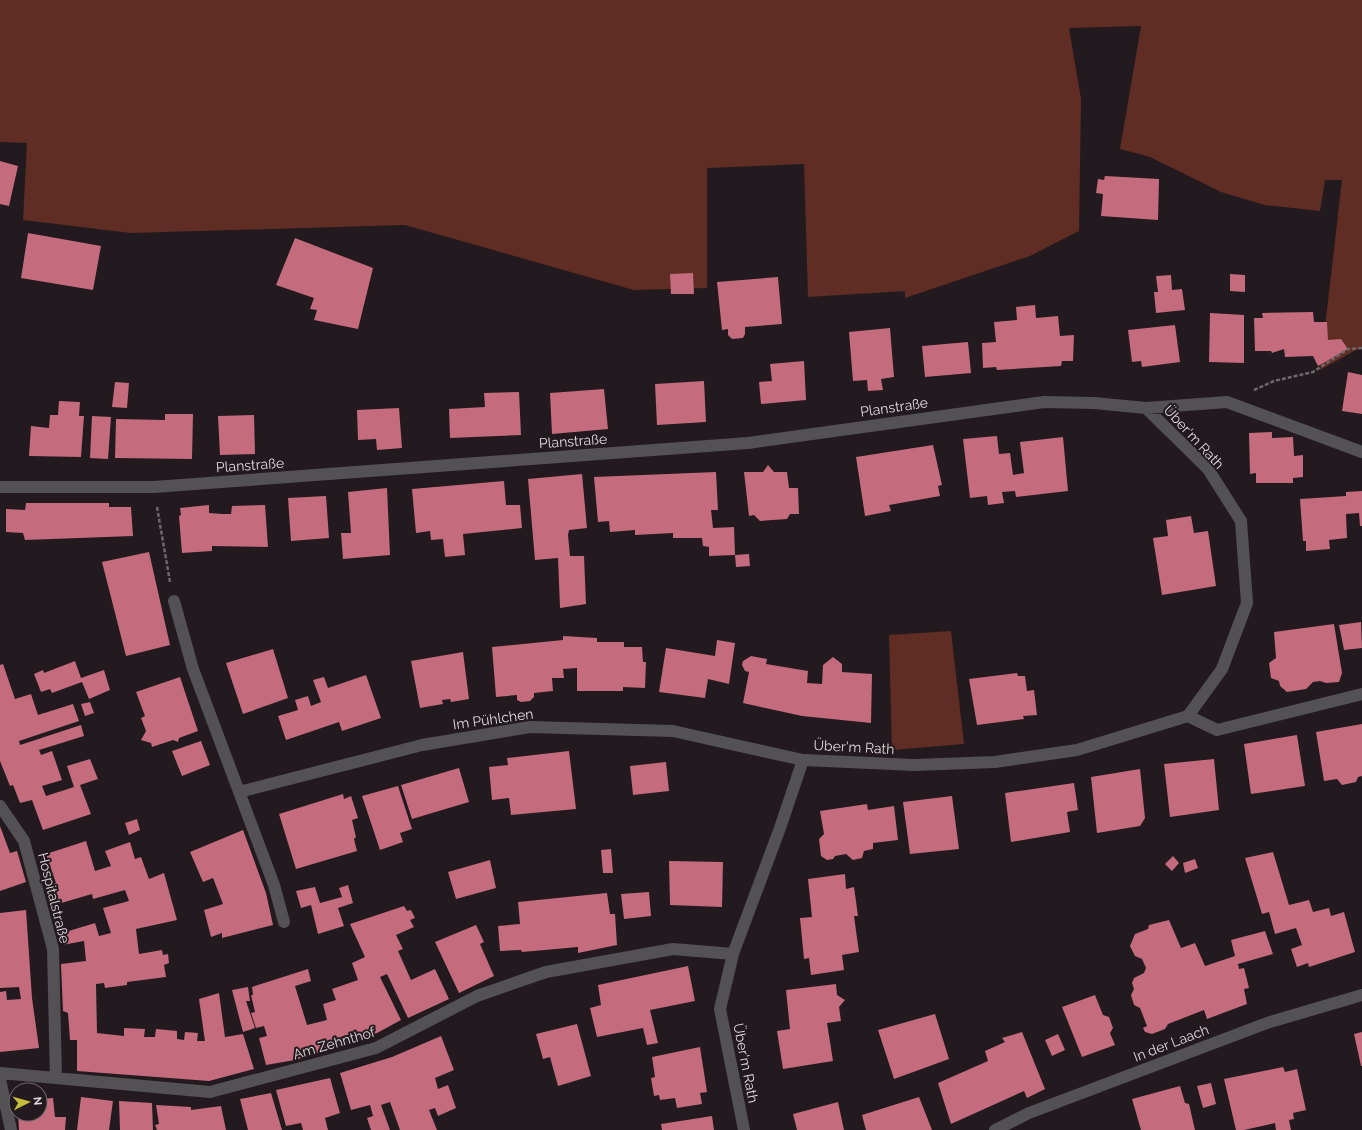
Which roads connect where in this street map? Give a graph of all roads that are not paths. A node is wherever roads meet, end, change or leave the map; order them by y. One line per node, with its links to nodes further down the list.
1 (1146, 408): 2 (street, Über'm Rath); 3 (street, Planstraße); 6 (street, Über'm Rath)
2 (1362, 452)
3 (0, 487)
4 (174, 600): 8 (street)
5 (1362, 694): 6 (street)
6 (1188, 716): 7 (street, Über'm Rath)
7 (803, 760): 8 (street, Im Pühlchen); 11 (street, Über'm Rath)
8 (239, 792): 10 (street)
9 (0, 806): 14 (street, Hospitalstraße)
10 (284, 922)
11 (733, 954): 14 (street, Am Zehnthof); 17 (street, Über'm Rath)
12 (1362, 995): 18 (street, In der Laach)
13 (0, 1074): 14 (street, Am Zehnthof)
14 (56, 1078)
15 (0, 1079): 16 (street)
16 (11, 1130)
17 (744, 1130)
18 (995, 1130)

